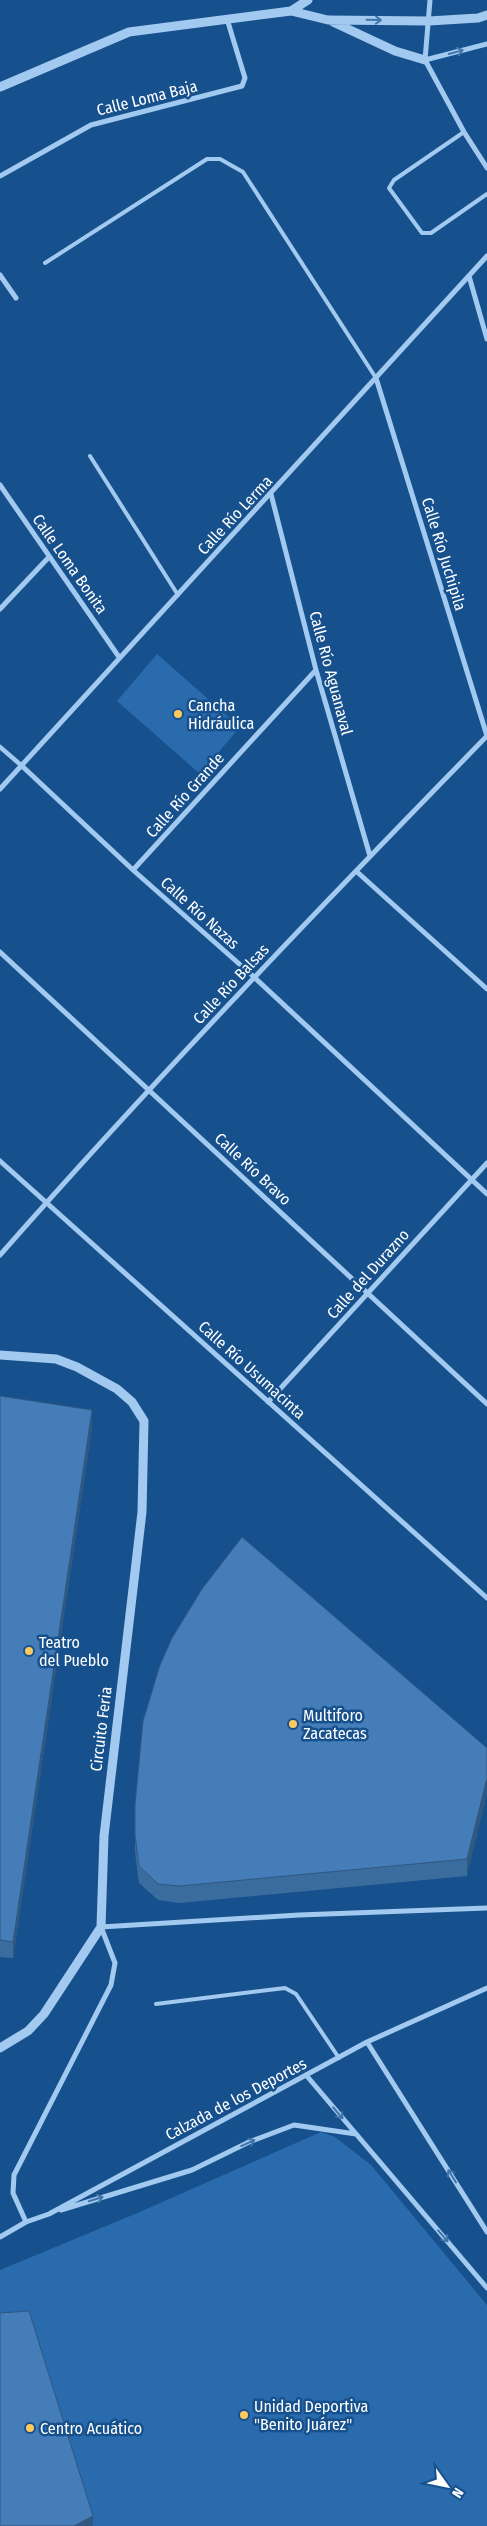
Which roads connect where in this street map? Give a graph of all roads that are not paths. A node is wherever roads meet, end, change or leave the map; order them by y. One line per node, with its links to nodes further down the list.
1 (308, 0): 3 (street)
2 (430, 0): 7 (street)
3 (291, 12): 5 (street); 6 (street)
4 (487, 15): 7 (street)
5 (227, 19): 10 (street); 13 (street, Calle Loma Baja)
6 (328, 20): 7 (street, one-way to 7); 9 (street)
7 (430, 21): 9 (street)
8 (487, 44): 9 (street, one-way to 8)
9 (425, 60): 11 (street)
10 (0, 88)
11 (464, 132): 12 (street); 14 (lane)
12 (487, 168)
13 (0, 176)
14 (487, 194)
15 (487, 256): 18 (street, Calle Río Lerma)
16 (45, 263): 21 (lane)
17 (0, 275): 19 (street)
18 (469, 276): 20 (street); 21 (street, Calle Río Lerma)
19 (16, 298)
20 (487, 339)
21 (376, 378): 24 (street, Calle Río Lerma); 30 (street, Calle Río Juchipila)
22 (90, 456): 26 (lane)
23 (0, 485): 25 (street, Calle Loma Bonita)
24 (271, 494): 26 (street, Calle Río Lerma); 29 (street, Calle Río Aguanaval)
25 (49, 557): 27 (street); 28 (street, Calle Loma Bonita)
26 (178, 595): 28 (street, Calle Río Lerma)
27 (0, 609)
28 (119, 657): 32 (street, Calle Río Lerma)
29 (316, 670): 34 (street, Calle Río Aguanaval); 35 (street, Calle Río Grande)
30 (487, 736): 34 (street, Calle Río Balsas)
31 (0, 747): 32 (street, Calle Río Nazas)
32 (22, 766): 33 (street, Calle Río Lerma); 35 (street, Calle Río Nazas)
33 (0, 789)
34 (370, 856): 36 (street, Calle Río Balsas)
35 (134, 870): 38 (street, Calle Río Nazas)
36 (356, 871): 38 (street, Calle Río Balsas); 39 (street)
37 (0, 952): 40 (street, Calle Río Bravo)
38 (254, 977): 40 (street, Calle Río Balsas); 43 (street, Calle Río Nazas)
39 (487, 989)
40 (149, 1089): 45 (street, Calle Río Balsas); 47 (street, Calle Río Bravo)
41 (0, 1161): 45 (street, Calle Río Usumacinta)
42 (487, 1163): 43 (street, Calle del Durazno)
43 (471, 1180): 44 (street, Calle Río Nazas); 47 (street, Calle del Durazno)
44 (487, 1194)
45 (46, 1202): 46 (street, Calle Río Balsas); 49 (street, Calle Río Usumacinta)
46 (0, 1255)
47 (368, 1293): 49 (street, Calle del Durazno); 50 (street, Calle Río Bravo)
48 (0, 1355): 53 (street, Circuito Feria)
49 (268, 1402): 51 (street, Calle Río Usumacinta)
50 (487, 1404)
51 (487, 1598)
52 (487, 1908): 53 (street)
53 (101, 1927): 57 (street); 62 (street)
54 (487, 1988): 56 (street, Calzada de los Deportes)
55 (156, 2004): 58 (lane)
56 (367, 2042): 58 (street, Calzada de los Deportes); 63 (street, one-way to 56)
57 (0, 2048)
58 (339, 2058): 59 (street, Calzada de los Deportes)
59 (306, 2075): 60 (street, one-way to 60); 61 (street, Calzada de los Deportes)
60 (356, 2134): 61 (street, one-way to 60); 65 (street, one-way to 65)
61 (49, 2214): 62 (street, Calzada de los Deportes)
62 (26, 2222): 64 (street, Calzada de los Deportes)
63 (487, 2232)
64 (0, 2237)
65 (487, 2288)

